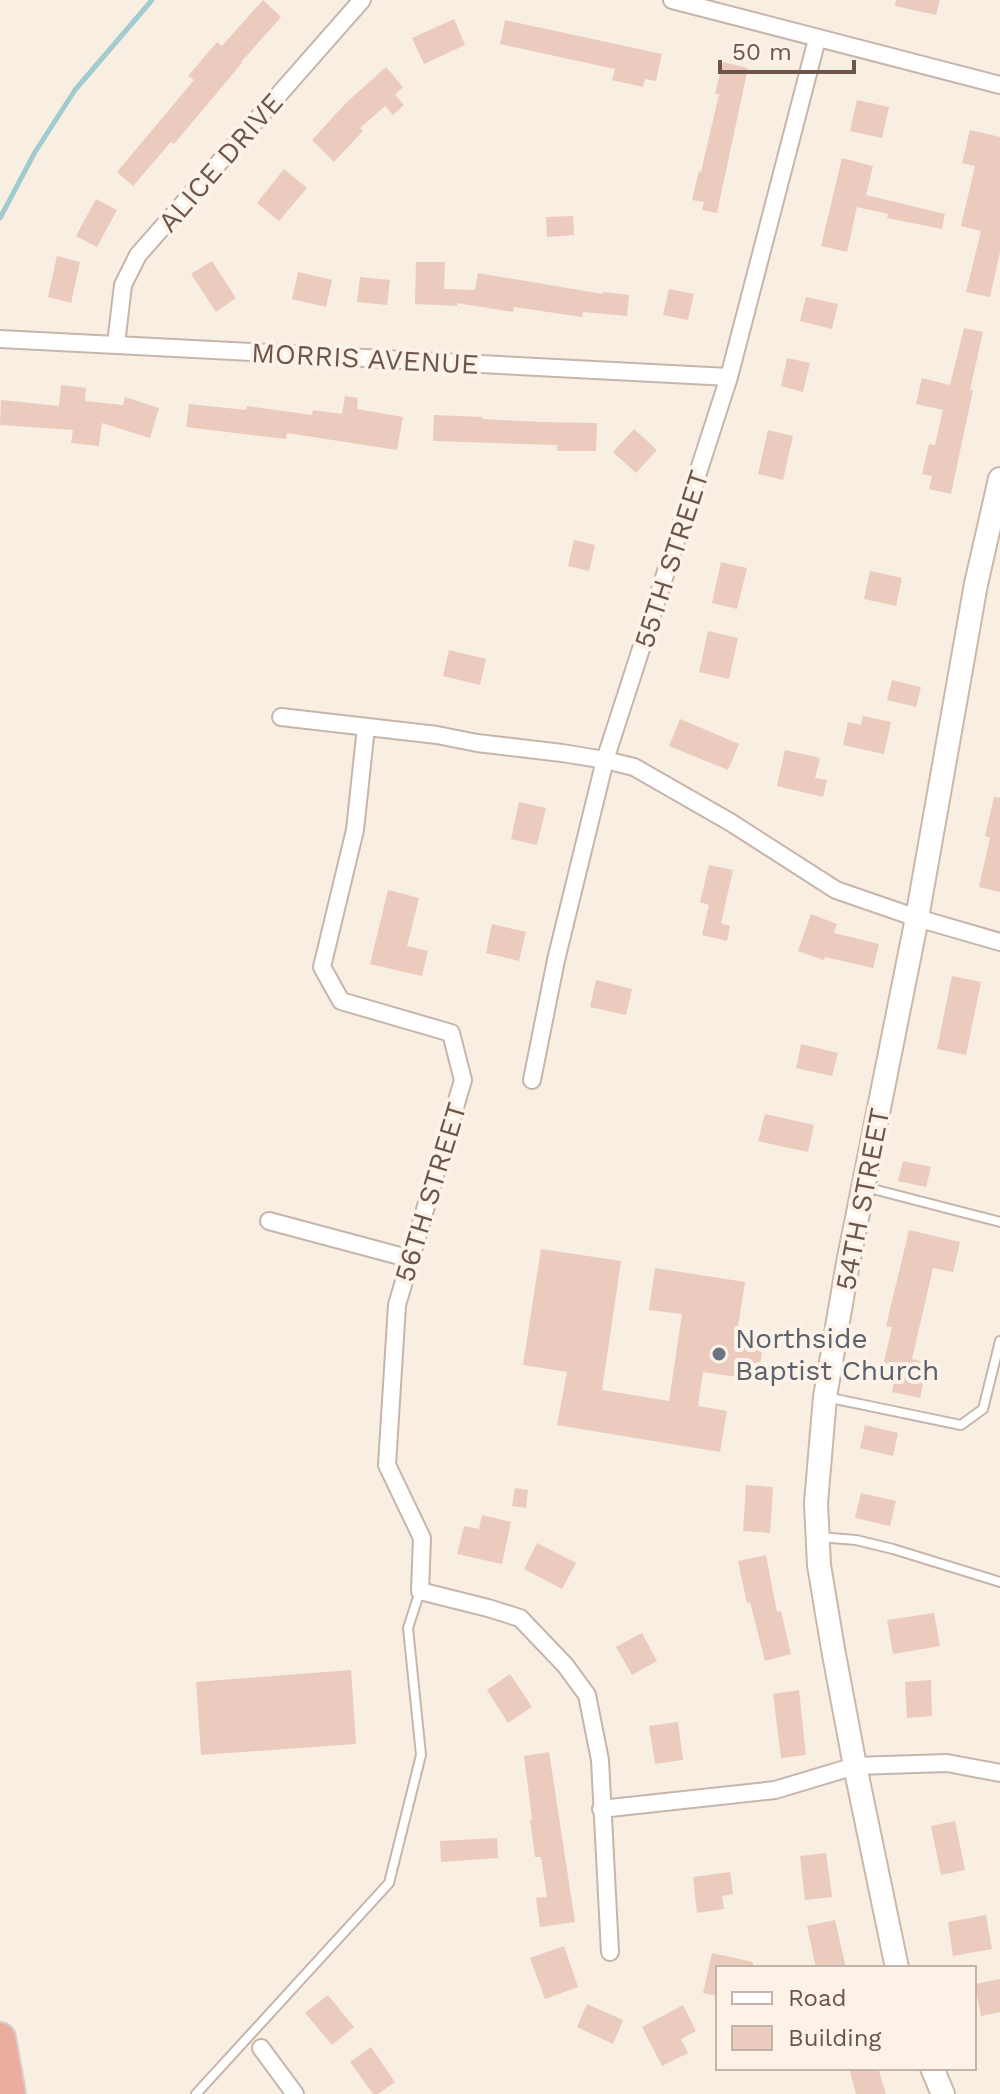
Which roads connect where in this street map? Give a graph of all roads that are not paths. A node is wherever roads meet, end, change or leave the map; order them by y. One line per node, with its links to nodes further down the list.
1 (362, 0): 6 (street, ALICE DRIVE)
2 (672, 0): 3 (street)
3 (817, 39): 4 (street); 7 (street, 55TH STREET)
4 (1000, 85)
5 (0, 339): 6 (street, MORRIS AVENUE)
6 (116, 344): 7 (street, MORRIS AVENUE)
7 (729, 377): 11 (street, 55TH STREET)
8 (1000, 479): 12 (main road, 54TH STREET)
9 (281, 717): 10 (street)
10 (366, 727): 11 (street); 18 (street, 56TH STREET)
11 (605, 760): 12 (street); 14 (street, 55TH STREET)
12 (917, 918): 13 (street); 15 (main road, 54TH STREET)
13 (1000, 942)
14 (532, 1080)
15 (864, 1186): 17 (lane); 20 (main road, 54TH STREET)
16 (269, 1221): 18 (street)
17 (1000, 1222)
18 (411, 1259): 23 (street, 56TH STREET)
19 (1000, 1341): 20 (lane)
20 (825, 1397): 21 (main road, 54TH STREET)
21 (818, 1537): 22 (lane); 24 (main road, 54TH STREET)
22 (1000, 1582)
23 (420, 1591): 26 (street); 33 (lane)
24 (855, 1766): 25 (street); 26 (street); 28 (main road, 54TH STREET)
25 (1000, 1773)
26 (601, 1809): 27 (street)
27 (610, 1952)
28 (897, 1966)
29 (0, 2038): 32 (highway)
30 (261, 2048): 34 (street)
31 (933, 2070): 35 (main road)
32 (10, 2094)
33 (196, 2094)
34 (295, 2094)
35 (943, 2094)

